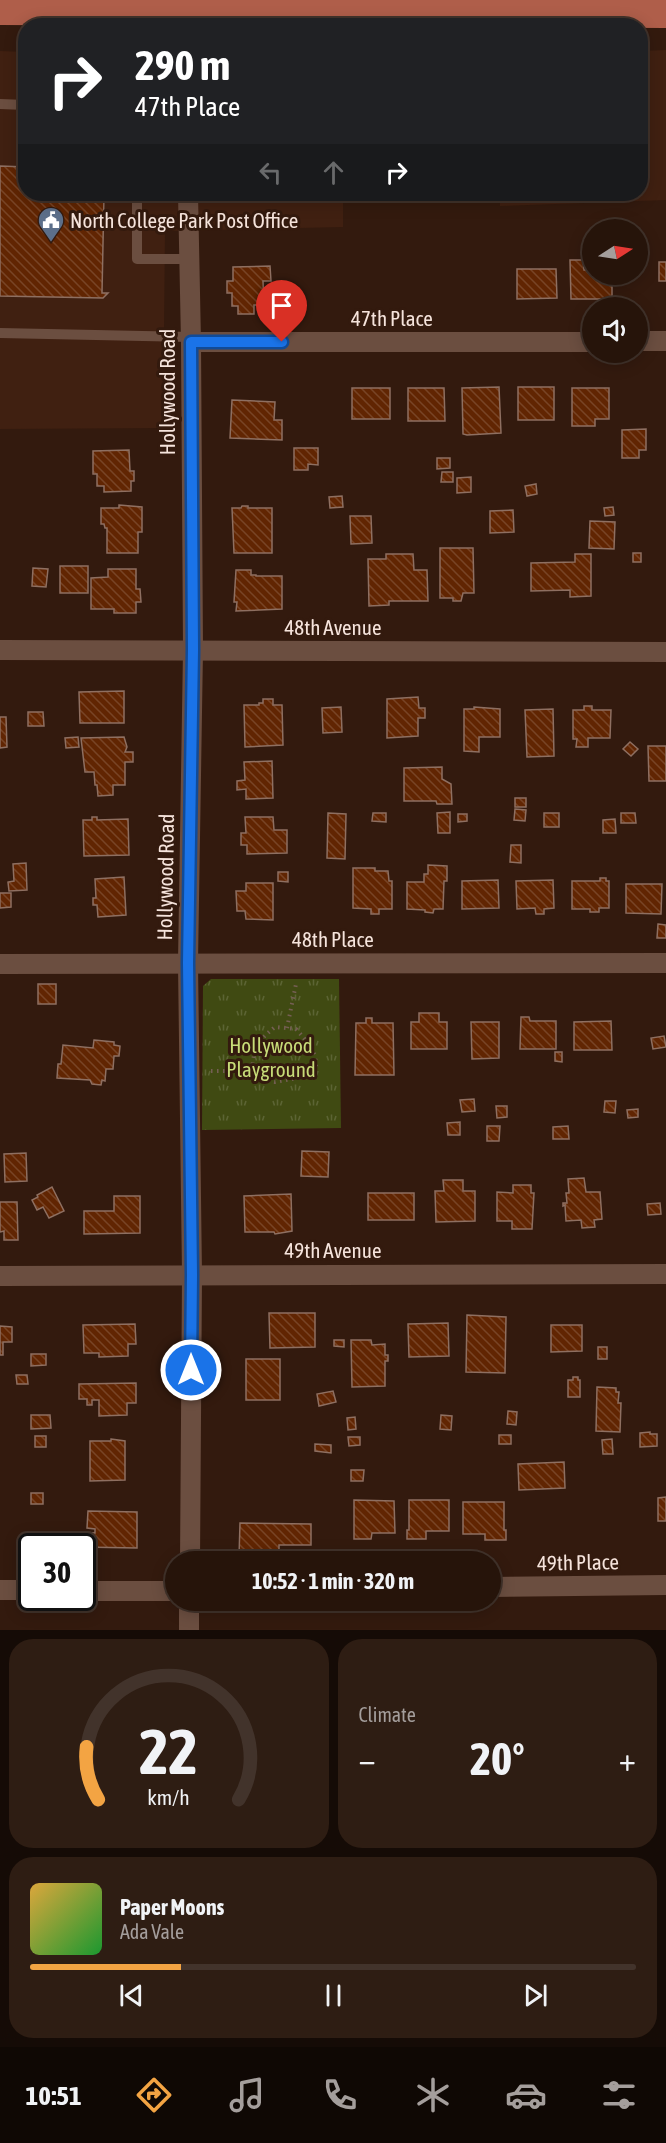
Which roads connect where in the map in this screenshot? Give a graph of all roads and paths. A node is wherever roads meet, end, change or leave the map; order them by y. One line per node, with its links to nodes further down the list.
1 (56, 5): 5 (main road); 6 (main road)
2 (324, 6): 3 (main road); 6 (main road)
3 (486, 6): 8 (main road)
4 (583, 6): 7 (main road); 9 (main road)
5 (0, 9)
6 (184, 12)
7 (666, 12)
8 (542, 18)
9 (550, 18)
10 (0, 104): 11 (lane)
11 (18, 105)
12 (137, 201): 14 (lane)
13 (188, 201): 14 (street, Hollywood Road)
14 (189, 259): 16 (street, Hollywood Road)
15 (0, 333): 16 (lane)
16 (191, 339): 19 (street, 47th Place); 21 (street, Hollywood Road)
17 (648, 341): 18 (street)
18 (666, 341)
19 (582, 342)
20 (0, 650): 21 (street, 48th Avenue)
21 (193, 650): 22 (street, 48th Avenue); 23 (street, Hollywood Road)
22 (666, 652)
23 (188, 963): 24 (street, 48th Place); 26 (street, 48th Place); 28 (street, Hollywood Road)
24 (296, 963): 25 (street, 48th Place); 27 (path)
25 (666, 963)
26 (0, 964)
27 (287, 1028): 29 (path); 29 (path)
28 (189, 1070): 29 (path); 31 (street, Hollywood Road)
29 (252, 1071)
30 (666, 1274): 31 (street, 49th Avenue)
31 (192, 1275): 32 (street, 49th Avenue); 33 (street, Hollywood Road)
32 (0, 1276)
33 (190, 1551)
34 (666, 1585): 35 (street, 49th Place)
35 (501, 1587)
36 (0, 1590): 37 (street)
37 (18, 1590)
38 (96, 1591): 39 (street)
39 (165, 1591)
40 (189, 1611): 41 (street)
41 (189, 1630)

